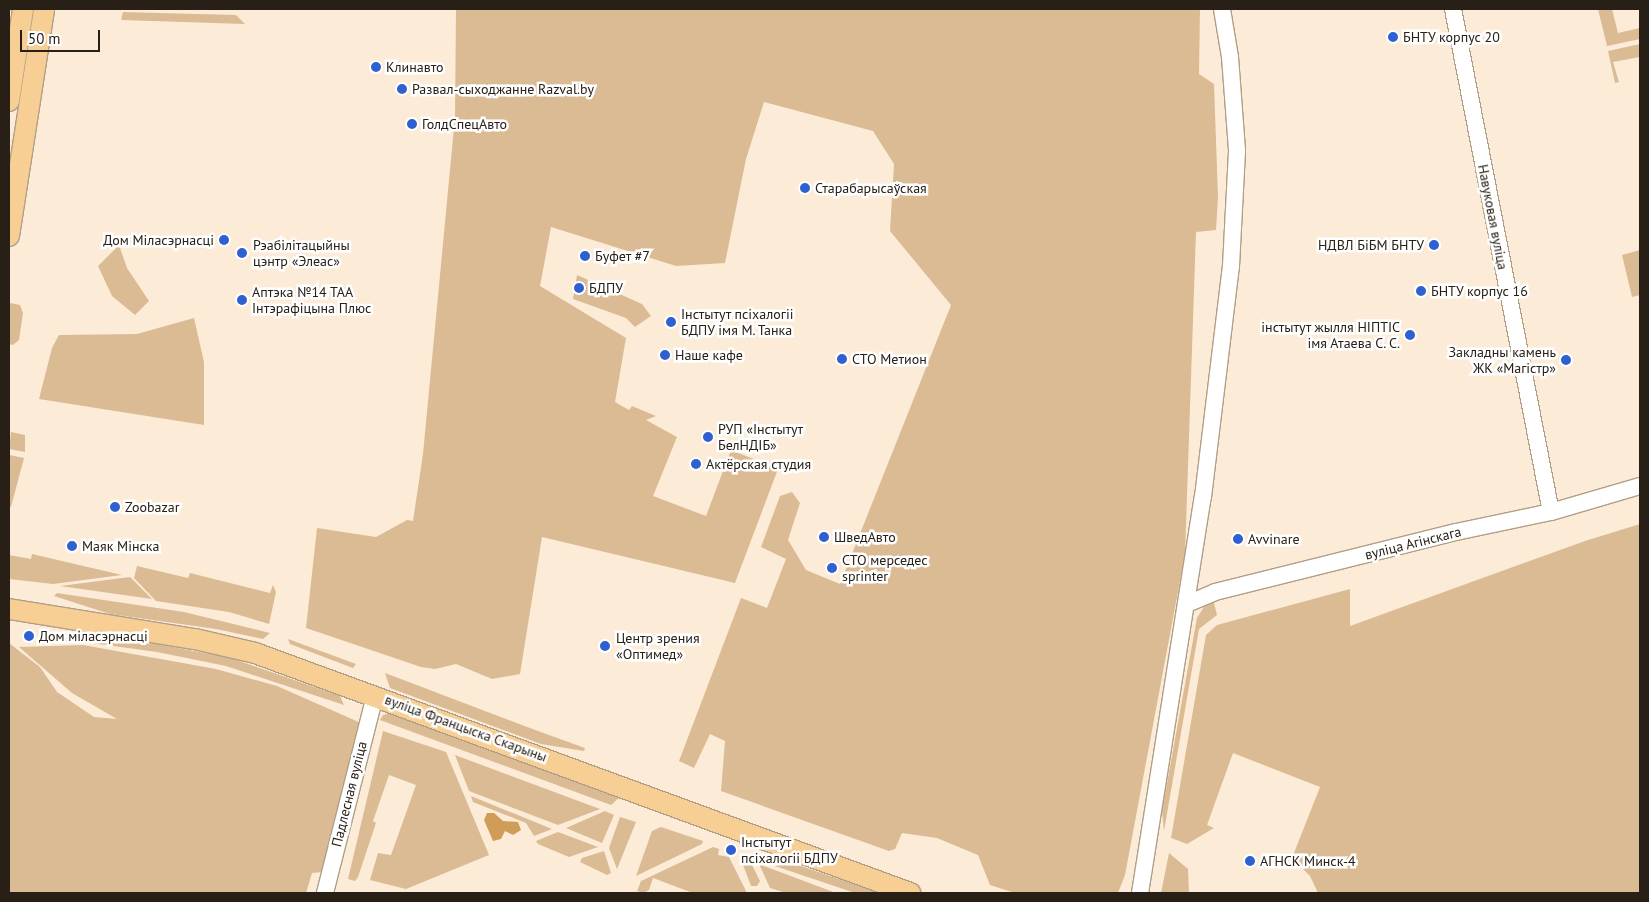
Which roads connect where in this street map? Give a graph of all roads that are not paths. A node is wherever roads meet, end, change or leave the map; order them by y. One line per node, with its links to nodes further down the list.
1 (22, 9): 5 (main road)
2 (44, 9): 6 (main road)
3 (1222, 9): 9 (street)
4 (1453, 9): 8 (street, Навуковая вуліца)
5 (9, 101)
6 (9, 236)
7 (1640, 486): 8 (street, вуліца Агінскага)
8 (1552, 512): 9 (street, вуліца Агінскага)
9 (1187, 604): 14 (street)
10 (9, 609): 11 (main road, вуліца Францыска Скарыны)
11 (375, 695): 12 (street, Падлесная вуліца); 13 (main road, вуліца Францыска Скарыны)
12 (324, 893)
13 (910, 893)
14 (1140, 893)

